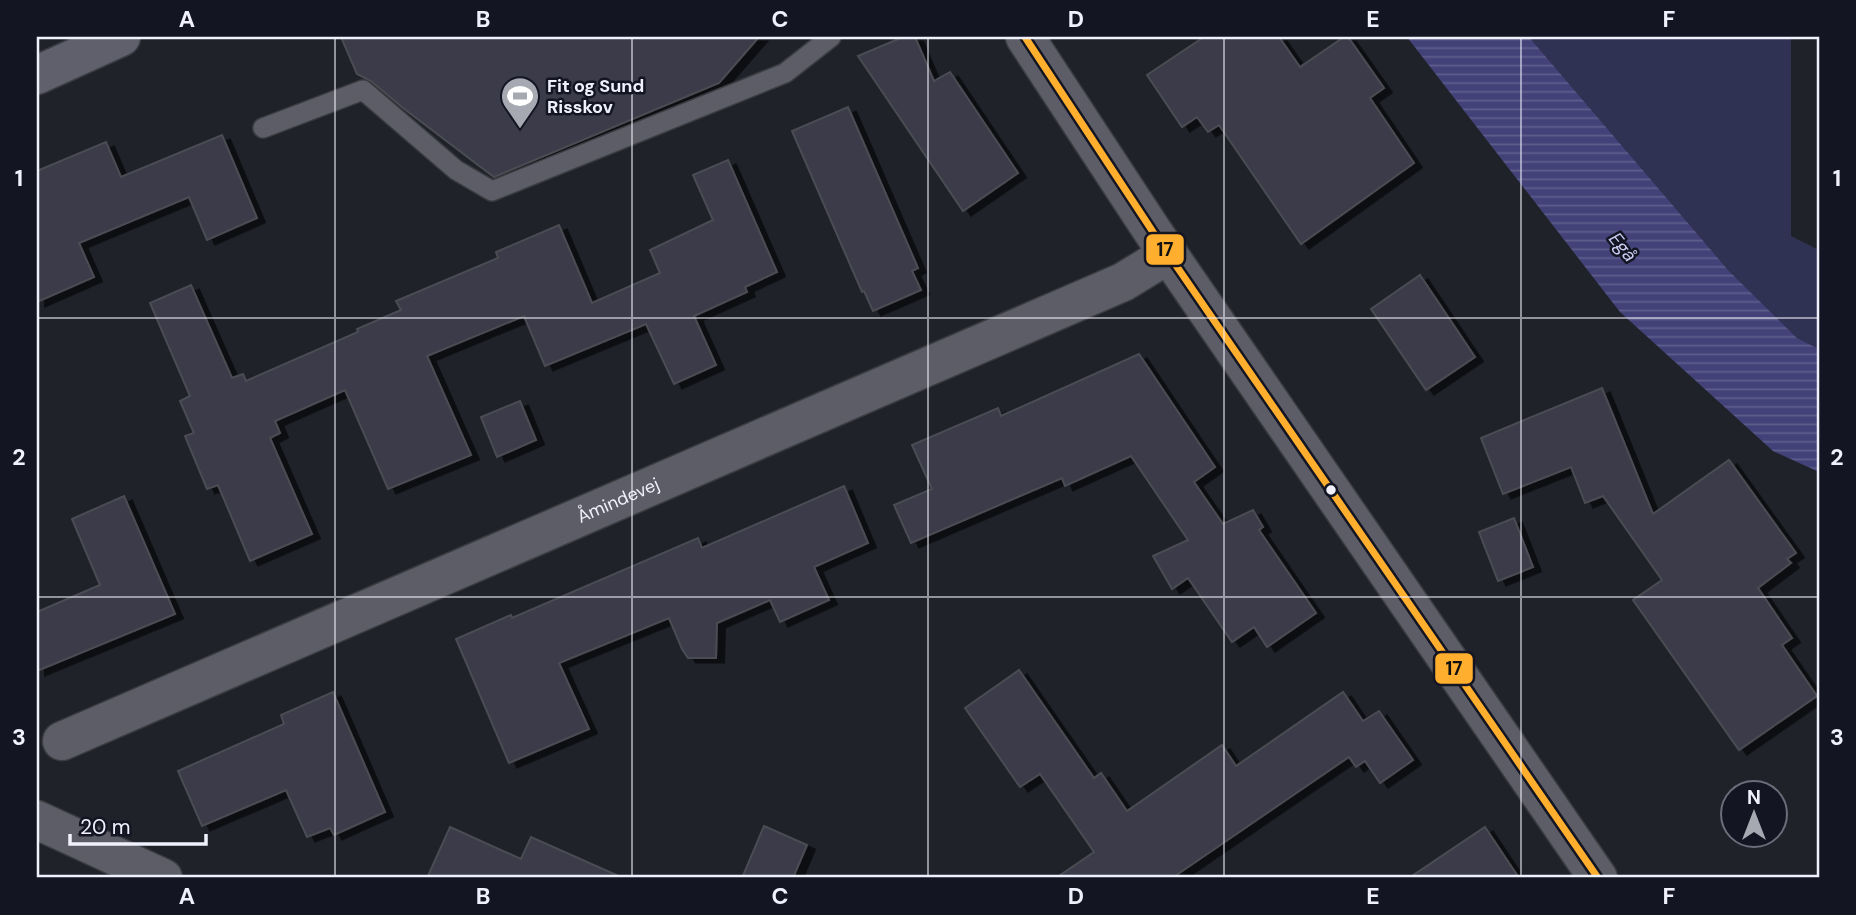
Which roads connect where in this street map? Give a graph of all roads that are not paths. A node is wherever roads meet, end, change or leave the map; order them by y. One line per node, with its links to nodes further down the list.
1 (121, 37): 4 (main road)
2 (831, 37): 5 (lane)
3 (1026, 37): 6 (street)
4 (37, 75)
5 (263, 128)
6 (1169, 254): 7 (street, Åmindevej); 10 (street)
7 (62, 741)
8 (37, 820): 9 (street)
9 (163, 878)
10 (1598, 878)

